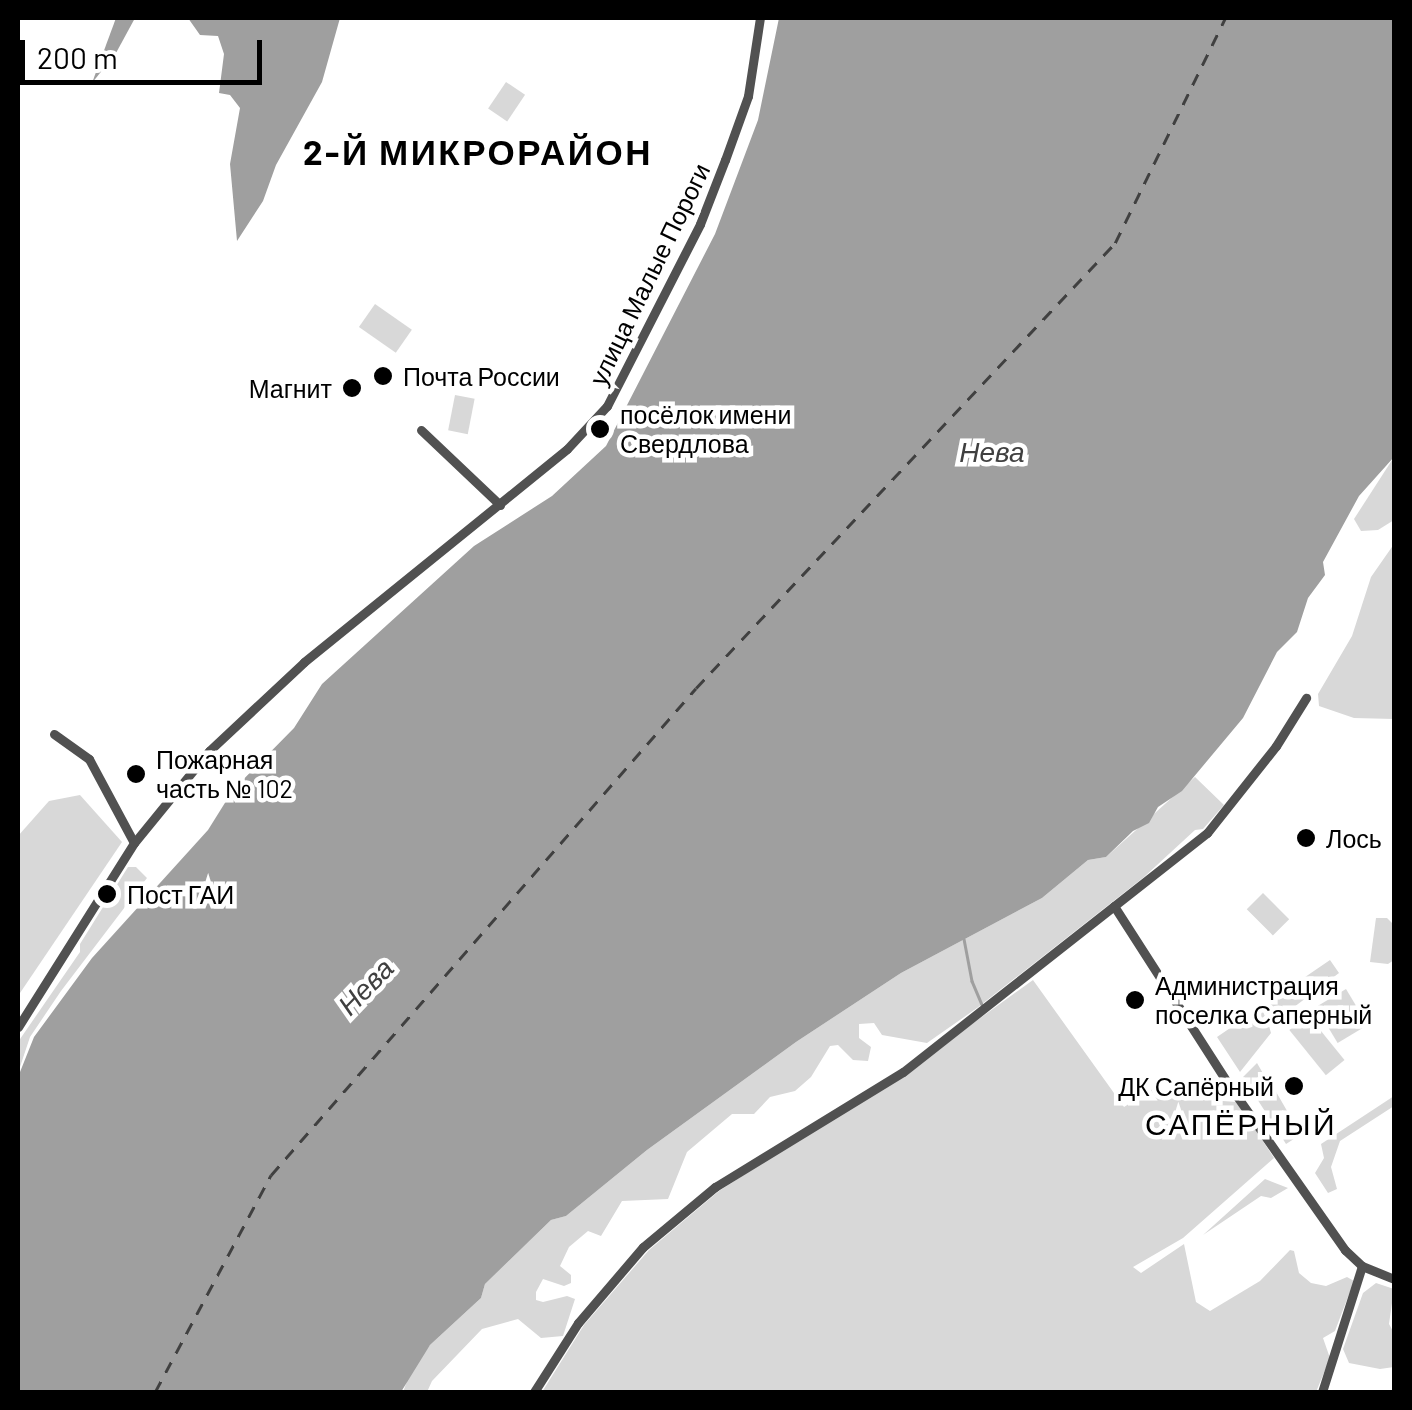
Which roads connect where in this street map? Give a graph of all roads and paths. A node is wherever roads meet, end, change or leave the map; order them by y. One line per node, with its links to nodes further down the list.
1 (760, 18): 3 (street, улица Малые Пороги)
2 (421, 430): 3 (street)
3 (500, 505): 6 (street, улица Малые Пороги)
4 (1306, 698): 7 (street)
5 (54, 734): 6 (street)
6 (134, 842): 8 (street, улица Малые Пороги)
7 (1114, 906): 9 (street); 11 (street)
8 (18, 1026)
9 (1362, 1266): 10 (street); 12 (street)
10 (1394, 1280)
11 (534, 1392)
12 (1322, 1392)

